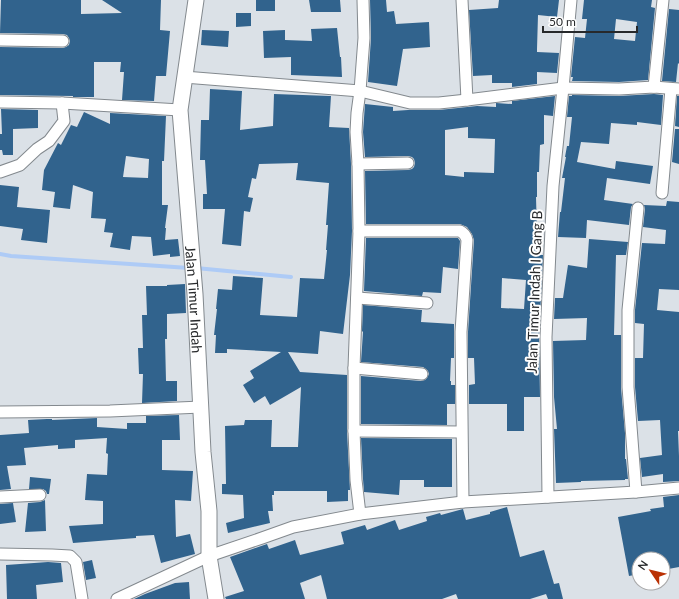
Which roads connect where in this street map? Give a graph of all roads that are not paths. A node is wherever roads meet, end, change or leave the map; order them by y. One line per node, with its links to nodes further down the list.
1 (196, 0): 8 (street, Jalan Timur Indah)
2 (363, 0): 12 (street)
3 (462, 0): 13 (street)
4 (571, 0): 10 (street, Jalan Timur Indah I Gang B)
5 (663, 0): 9 (street)
6 (0, 40): 7 (street)
7 (63, 41)
8 (184, 77): 12 (street); 16 (street, Jalan Timur Indah)
9 (654, 87): 10 (street); 11 (street)
10 (563, 88): 13 (street); 35 (street, Jalan Timur Indah I Gang B)
11 (675, 89): 20 (street)
12 (360, 91): 13 (street); 18 (street)
13 (467, 100)
14 (0, 102): 15 (street)
15 (62, 103): 16 (street); 19 (street)
16 (180, 110): 27 (street, Jalan Timur Indah)
17 (408, 163): 18 (street)
18 (358, 164): 22 (street)
19 (0, 172)
20 (662, 193)
21 (638, 208): 32 (street)
22 (359, 231): 23 (street); 30 (street)
23 (357, 298): 24 (street); 25 (street)
24 (427, 303)
25 (354, 368): 26 (street); 29 (street)
26 (422, 374)
27 (201, 407): 28 (street); 39 (street, Jalan Timur Indah)
28 (0, 412)
29 (354, 431): 30 (street); 37 (street)
30 (462, 432): 36 (street)
31 (679, 488): 32 (street)
32 (636, 492): 35 (street)
33 (40, 495): 34 (street)
34 (0, 497)
35 (548, 497): 36 (street)
36 (463, 502): 37 (street)
37 (360, 514): 39 (street)
38 (0, 554): 40 (street)
39 (210, 556): 41 (street); 42 (street, Jalan Timur Indah)
40 (82, 599)
41 (117, 599)
42 (216, 599)

